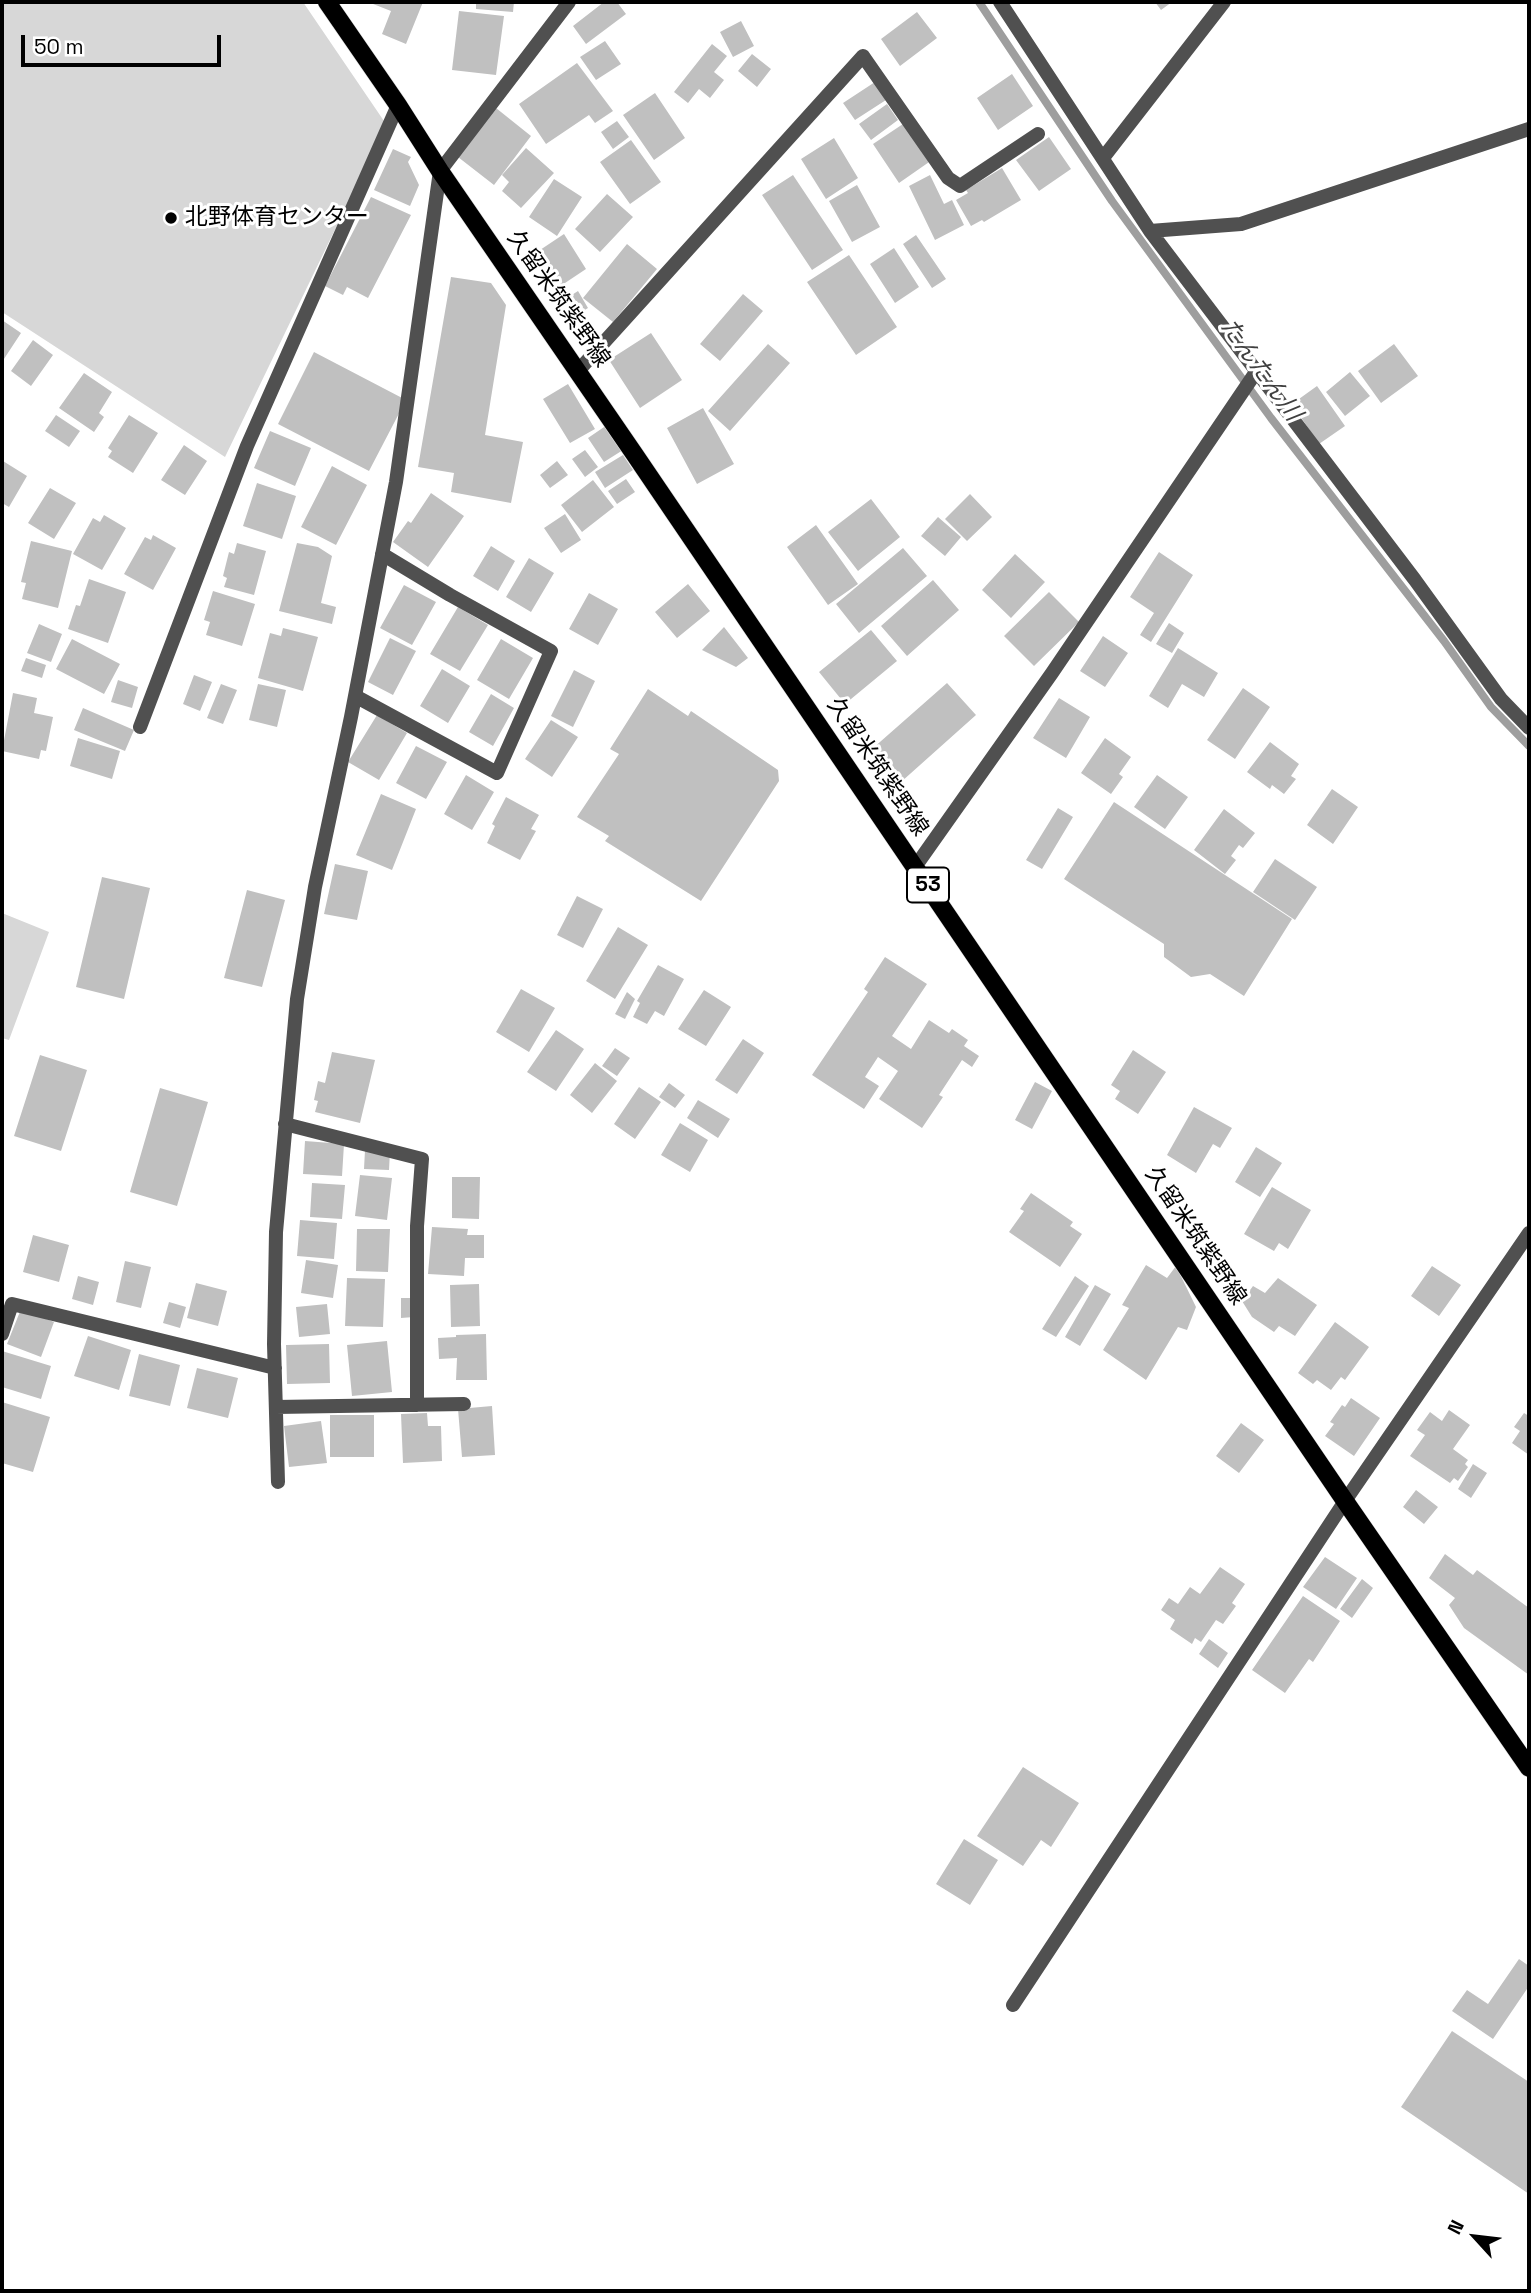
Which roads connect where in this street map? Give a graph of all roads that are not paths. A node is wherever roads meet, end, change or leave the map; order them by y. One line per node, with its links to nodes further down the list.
1 (327, 2): 5 (main road, 久留米筑紫野線 / 53)
2 (569, 2): 9 (street)
3 (1000, 2): 8 (street)
4 (1224, 2): 8 (street)
5 (398, 105): 9 (main road, 久留米筑紫野線 / 53); 15 (street)
6 (1529, 129): 10 (street)
7 (1038, 134): 11 (street)
8 (1103, 158): 10 (street)
9 (440, 171): 11 (main road, 久留米筑紫野線 / 53); 13 (street)
10 (1150, 231): 12 (street)
11 (578, 371): 17 (main road, 久留米筑紫野線 / 53)
12 (1256, 372): 16 (street); 17 (street)
13 (383, 554): 14 (street); 14 (street)
14 (355, 696): 18 (street)
15 (140, 727)
16 (1529, 728)
17 (915, 867): 26 (main road, 久留米筑紫野線 / 53)
18 (285, 1124): 21 (street); 23 (street)
19 (1529, 1233): 26 (street)
20 (2, 1334): 21 (street)
21 (275, 1368): 24 (street)
22 (464, 1404): 23 (street)
23 (417, 1405): 24 (street)
24 (276, 1407): 25 (street)
25 (278, 1482)
26 (1345, 1501): 27 (main road, 久留米筑紫野線 / 53); 28 (street)
27 (1529, 1768)
28 (1013, 2005)

